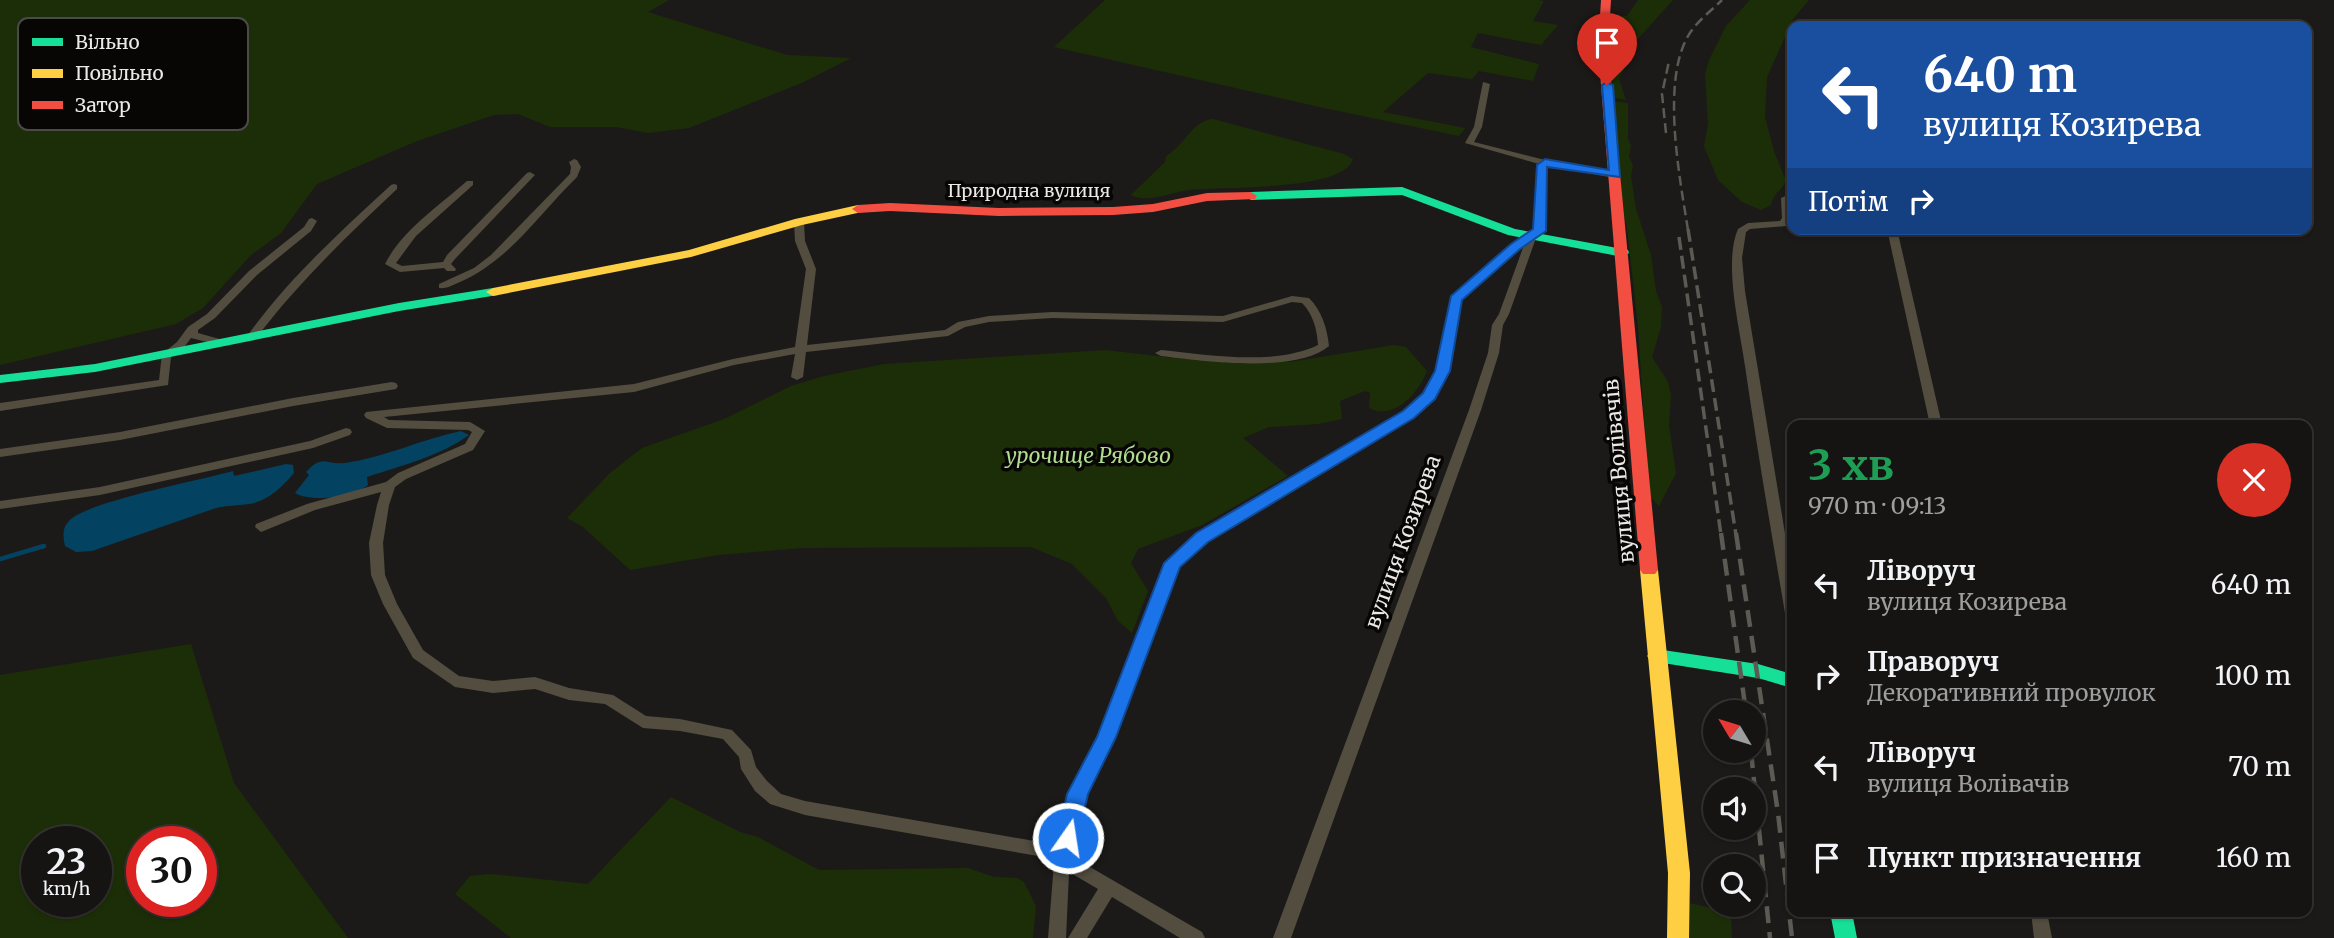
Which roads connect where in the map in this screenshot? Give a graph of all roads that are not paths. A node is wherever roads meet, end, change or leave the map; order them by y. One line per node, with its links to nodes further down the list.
1 (1606, 0): 6 (street, вулиця Волівачів)
2 (1486, 84): 4 (street)
3 (574, 162): 16 (street)
4 (1545, 163): 6 (street); 13 (street, вулиця Козирева)
5 (530, 175): 15 (street)
6 (1615, 175): 14 (street, вулиця Волівачів)
7 (470, 183): 15 (street)
8 (394, 187): 19 (street)
9 (312, 221): 18 (street)
10 (799, 222): 13 (street, Природна вулиця); 17 (street, Природна вулиця); 21 (street)
11 (1787, 222): 34 (street)
12 (1893, 235): 28 (street)
13 (1532, 237): 14 (street, Природна вулиця); 37 (street); 44 (street, вулиця Козирева)
14 (1623, 253): 35 (street, вулиця Волівачів)
15 (446, 265): 16 (street)
16 (443, 286): 17 (street)
17 (434, 303): 19 (street, Природна вулиця)
18 (192, 328): 20 (street); 23 (street)
19 (253, 335): 20 (street, Природна вулиця)
20 (219, 342): 23 (street, Природна вулиця)
21 (801, 349): 22 (street); 24 (street); 31 (street)
22 (1161, 353)
23 (166, 356): 25 (street, Природна вулиця); 27 (street)
24 (797, 377)
25 (0, 379)
26 (392, 386): 30 (street)
27 (0, 407)
28 (1935, 420)
29 (346, 432): 32 (street)
30 (0, 453)
31 (390, 485): 33 (street); 37 (street)
32 (0, 505)
33 (261, 527)
34 (1787, 586)
35 (1656, 656): 36 (street); 45 (street, вулиця Волівачів)
36 (1787, 680)
37 (1062, 859): 38 (street); 41 (street)
38 (1108, 888): 42 (street); 43 (street)
39 (1842, 917): 46 (street)
40 (2040, 917): 47 (street)
41 (1057, 938)
42 (1077, 938)
43 (1196, 938)
44 (1282, 938)
45 (1678, 938)
46 (1846, 938)
47 (2043, 938)

